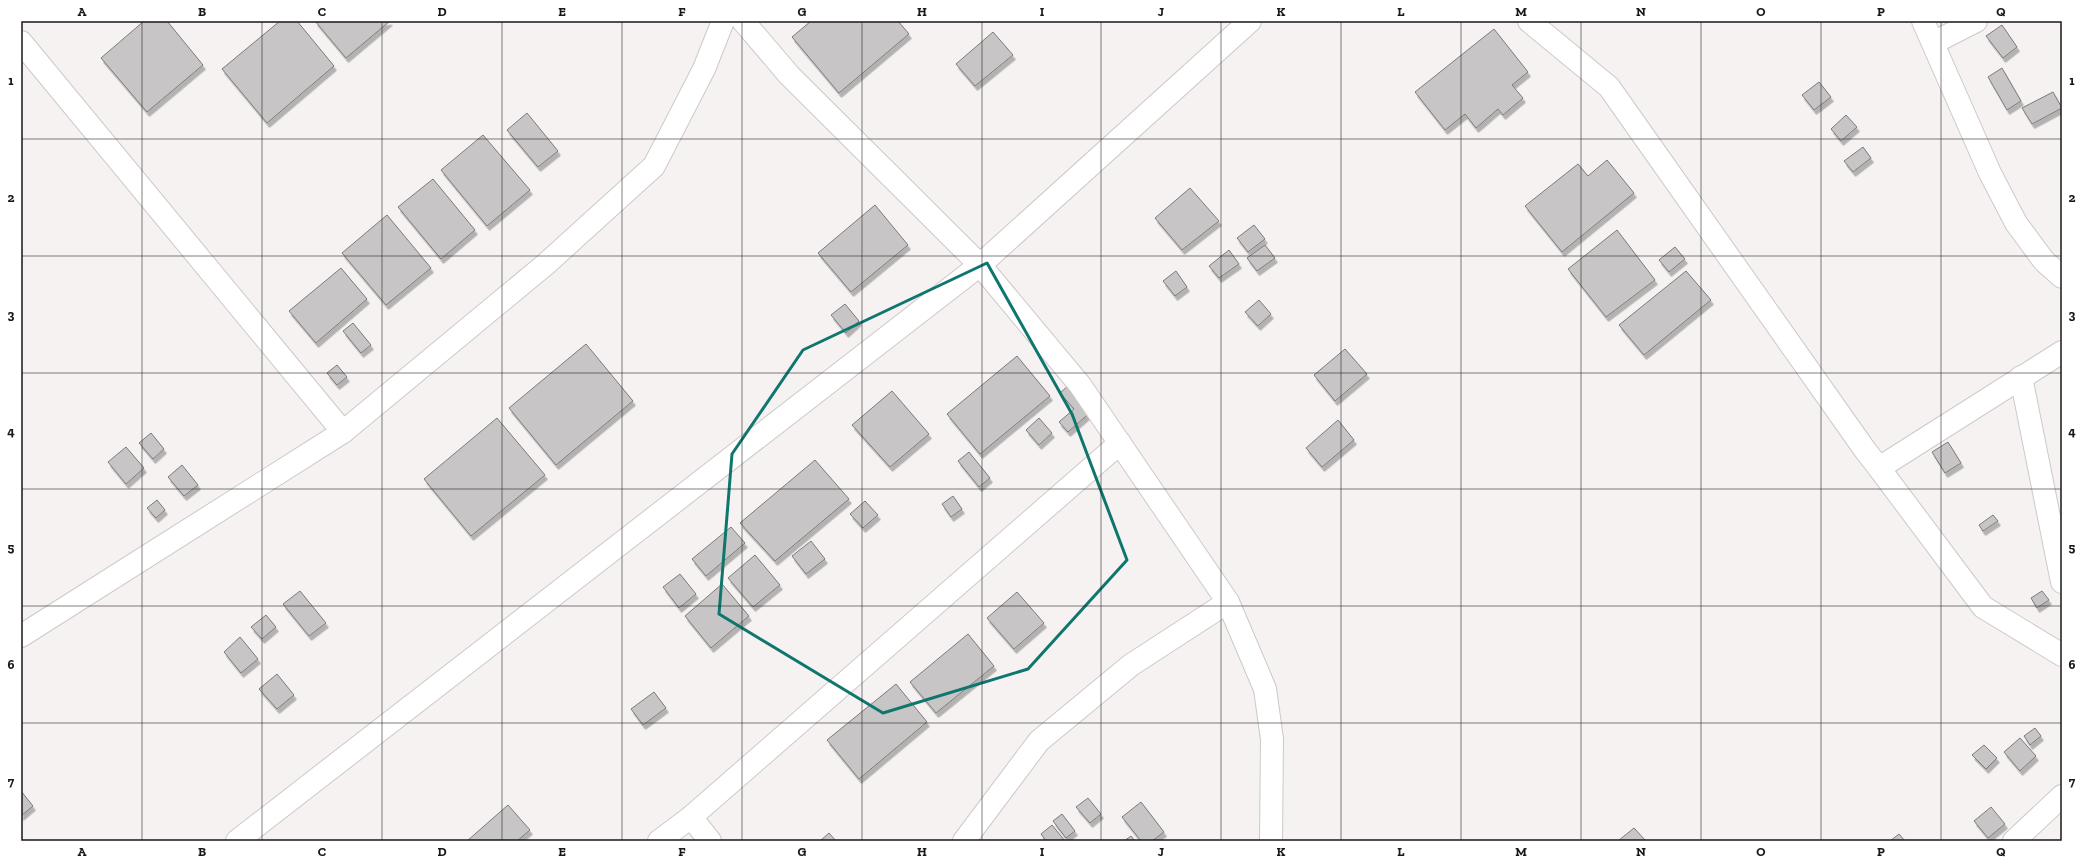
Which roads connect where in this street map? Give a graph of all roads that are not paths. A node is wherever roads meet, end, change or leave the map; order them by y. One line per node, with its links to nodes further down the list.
1 (723, 21): 13 (street)
2 (742, 21): 9 (street)
3 (1250, 21): 9 (street)
4 (1529, 21): 15 (street)
5 (1922, 21): 8 (street)
6 (1976, 21): 8 (street)
7 (21, 42): 13 (street)
8 (1934, 43): 10 (street)
9 (980, 265): 14 (street); 22 (street)
10 (2062, 277)
11 (2062, 352): 12 (street)
12 (2020, 377): 15 (street); 16 (street)
13 (343, 432): 18 (street)
14 (1120, 443): 17 (street); 21 (street)
15 (1880, 468): 19 (street)
16 (2062, 582)
17 (1228, 602): 25 (street); 26 (street)
18 (21, 636)
19 (2062, 655)
20 (2062, 796): 27 (street)
21 (692, 817): 23 (street); 24 (street)
22 (238, 841)
23 (660, 841)
24 (710, 841)
25 (964, 841)
26 (1271, 841)
27 (2014, 841)

